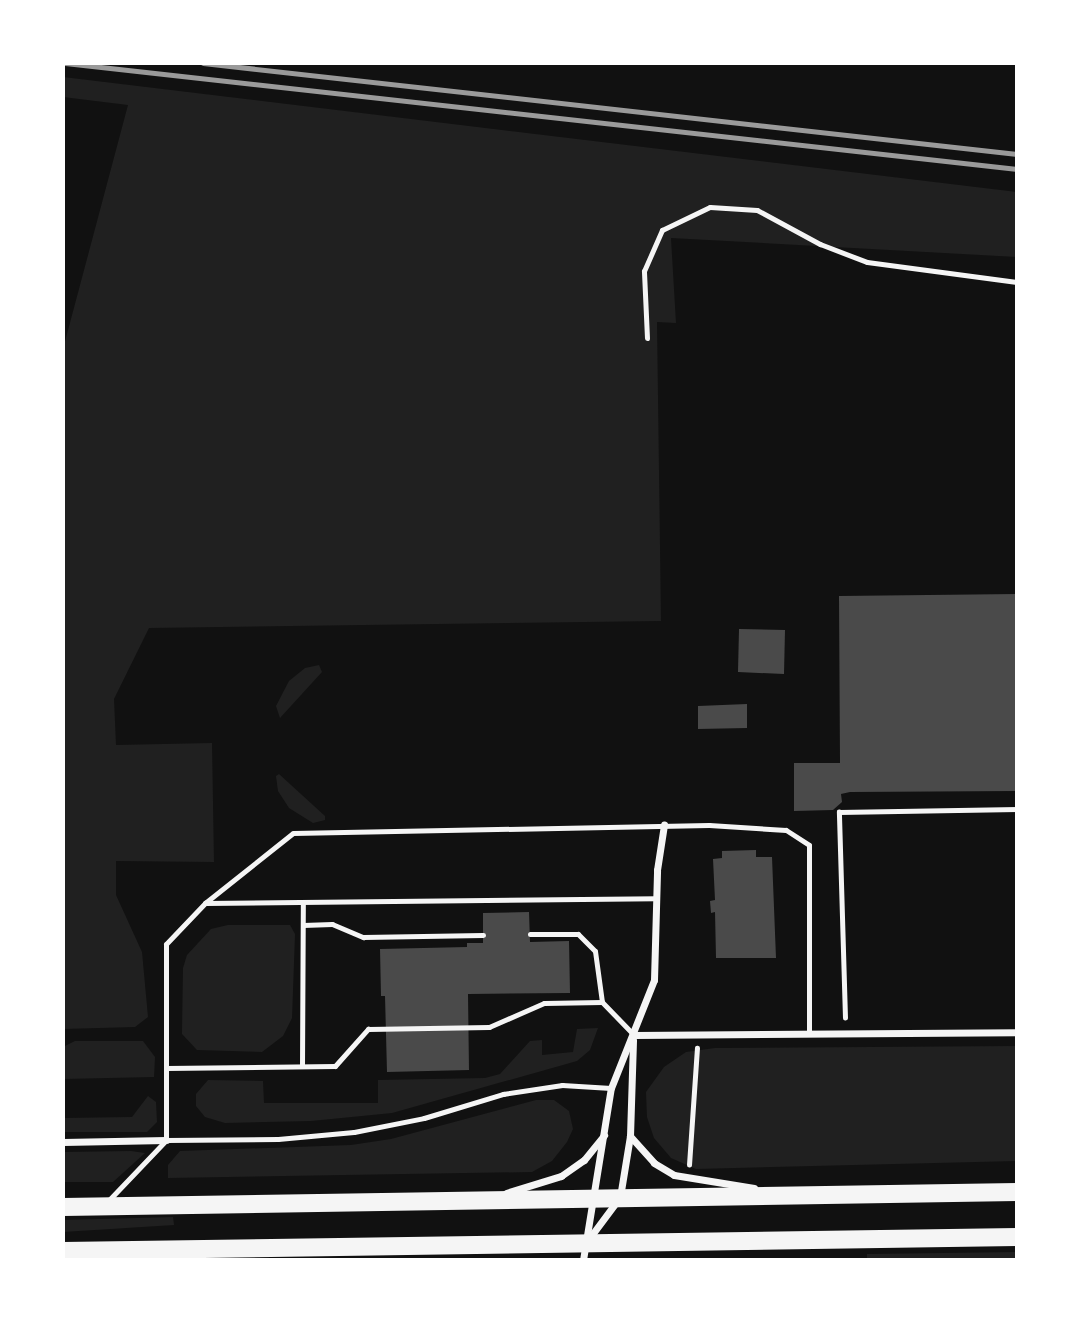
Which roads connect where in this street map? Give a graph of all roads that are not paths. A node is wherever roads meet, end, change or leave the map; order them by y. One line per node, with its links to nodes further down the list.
1 (1017, 282): 2 (lane)
2 (647, 338)
3 (664, 825): 4 (street); 6 (lane); 12 (lane)
4 (656, 898): 5 (lane); 13 (street)
5 (303, 902): 6 (lane); 7 (lane)
6 (205, 903): 15 (lane)
7 (303, 925): 9 (lane); 14 (lane)
8 (530, 934): 10 (lane)
9 (483, 935)
10 (602, 1002): 13 (lane); 14 (lane)
11 (1017, 1032): 12 (street)
12 (809, 1033): 13 (street)
13 (634, 1035): 16 (street); 18 (street)
14 (302, 1066): 15 (lane)
15 (166, 1068): 19 (lane)
16 (611, 1088): 17 (street); 19 (lane)
17 (604, 1135): 24 (street); 25 (street)
18 (630, 1136): 22 (street); 23 (street)
19 (166, 1140): 20 (street); 27 (lane)
20 (63, 1142)
21 (1017, 1192): 22 (main road)
22 (793, 1194): 23 (main road)
23 (620, 1197): 24 (main road); 30 (street)
24 (595, 1198): 25 (main road); 30 (street)
25 (481, 1200): 27 (main road)
26 (63, 1207): 27 (main road)
27 (102, 1207)
28 (1017, 1237): 30 (main road)
29 (63, 1251): 30 (main road)
30 (584, 1252)

